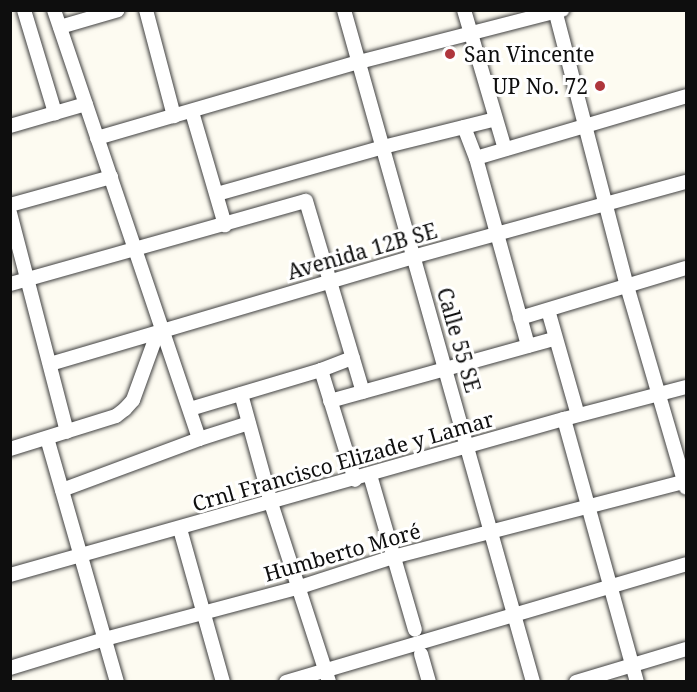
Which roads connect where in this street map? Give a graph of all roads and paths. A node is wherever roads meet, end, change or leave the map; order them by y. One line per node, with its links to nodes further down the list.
1 (24, 10): 14 (street)
2 (54, 10): 8 (street)
3 (117, 10): 8 (street)
4 (146, 10): 15 (street)
5 (344, 10): 10 (street, Calle 55 SE)
6 (464, 10): 9 (street)
7 (557, 11): 9 (street); 17 (street)
8 (60, 27): 12 (street)
9 (471, 34): 10 (street); 16 (street)
10 (359, 62): 13 (street); 21 (street, Calle 55 SE)
11 (687, 96): 17 (street)
12 (86, 104): 14 (street); 20 (street)
13 (192, 112): 15 (street); 26 (street)
14 (55, 113): 18 (street)
15 (174, 116): 20 (street)
16 (496, 119): 19 (street); 22 (street)
17 (586, 125): 22 (street); 27 (street)
18 (10, 126)
19 (464, 127): 21 (street); 23 (street)
20 (98, 138): 24 (street)
21 (382, 147): 26 (street); 33 (street, Calle 55 SE)
22 (505, 149): 23 (street)
23 (476, 158): 31 (street)
24 (111, 177): 28 (street); 32 (street)
25 (687, 182): 27 (street, Avenida 12B SE)
26 (217, 194): 30 (street)
27 (608, 204): 31 (street, Avenida 12B SE); 38 (street)
28 (10, 206)
29 (10, 213): 35 (street)
30 (225, 225): 32 (street); 36 (street)
31 (497, 234): 33 (street, Avenida 12B SE); 40 (street)
32 (136, 251): 35 (street); 41 (street)
33 (413, 257): 36 (street, Avenida 12B SE); 46 (street, Calle 55 SE)
34 (687, 268): 38 (street)
35 (28, 280): 37 (street); 45 (street)
36 (330, 281): 41 (street, Avenida 12B SE); 44 (street)
37 (10, 284)
38 (627, 286): 39 (street); 51 (street)
39 (548, 310): 40 (street); 42 (street)
40 (519, 318): 43 (street)
41 (160, 333): 45 (street, Avenida 12B SE); 53 (street); 57 (street)
42 (554, 339): 43 (street); 54 (street)
43 (528, 346): 46 (street)
44 (353, 358): 47 (street); 49 (street)
45 (50, 364): 57 (street)
46 (445, 369): 49 (street); 60 (street, Calle 55 SE)
47 (321, 370): 50 (street); 52 (street)
48 (687, 387): 51 (street, Crnl Francisco Elizade y Lamar)
49 (363, 392): 52 (street)
50 (241, 394): 53 (street); 56 (street)
51 (660, 394): 54 (street, Crnl Francisco Elizade y Lamar); 64 (street)
52 (330, 401): 63 (street)
53 (190, 409): 59 (street)
54 (578, 415): 55 (street, Crnl Francisco Elizade y Lamar)
55 (564, 418): 60 (street, Crnl Francisco Elizade y Lamar); 67 (street)
56 (249, 423): 59 (street); 66 (street)
57 (67, 432): 58 (street)
58 (47, 438): 61 (street); 65 (street)
59 (199, 439): 65 (street)
60 (467, 448): 62 (street, Crnl Francisco Elizade y Lamar); 69 (street, Calle 55 SE)
61 (10, 449)
62 (370, 475): 63 (street, Crnl Francisco Elizade y Lamar); 71 (street)
63 (355, 480): 66 (street, Crnl Francisco Elizade y Lamar)
64 (686, 484): 67 (street, Humberto Moré)
65 (62, 490): 70 (street)
66 (272, 503): 68 (street, Crnl Francisco Elizade y Lamar); 74 (street)
67 (587, 508): 69 (street, Humberto Moré); 75 (street)
68 (180, 529): 70 (street, Crnl Francisco Elizade y Lamar); 76 (street)
69 (491, 532): 71 (street, Humberto Moré); 77 (street, Calle 55 SE)
70 (81, 556): 73 (street, Crnl Francisco Elizade y Lamar); 79 (street)
71 (393, 557): 74 (street, Humberto Moré); 78 (street)
72 (687, 564): 75 (street)
73 (10, 575)
74 (300, 587): 76 (street, Humberto Moré); 84 (street)
75 (609, 587): 77 (street); 82 (street)
76 (201, 613): 79 (street, Humberto Moré); 87 (street)
77 (514, 614): 84 (street); 90 (street, Calle 55 SE)
78 (415, 630)
79 (105, 639): 83 (street, Humberto Moré); 86 (street)
80 (687, 649): 82 (street)
81 (421, 654): 89 (street)
82 (632, 665): 91 (street); 92 (street)
83 (11, 667): 85 (street)
84 (327, 676): 88 (street)
85 (15, 681)
86 (117, 681)
87 (223, 681)
88 (286, 681)
89 (429, 681)
90 (533, 681)
91 (576, 681)
92 (637, 681)

